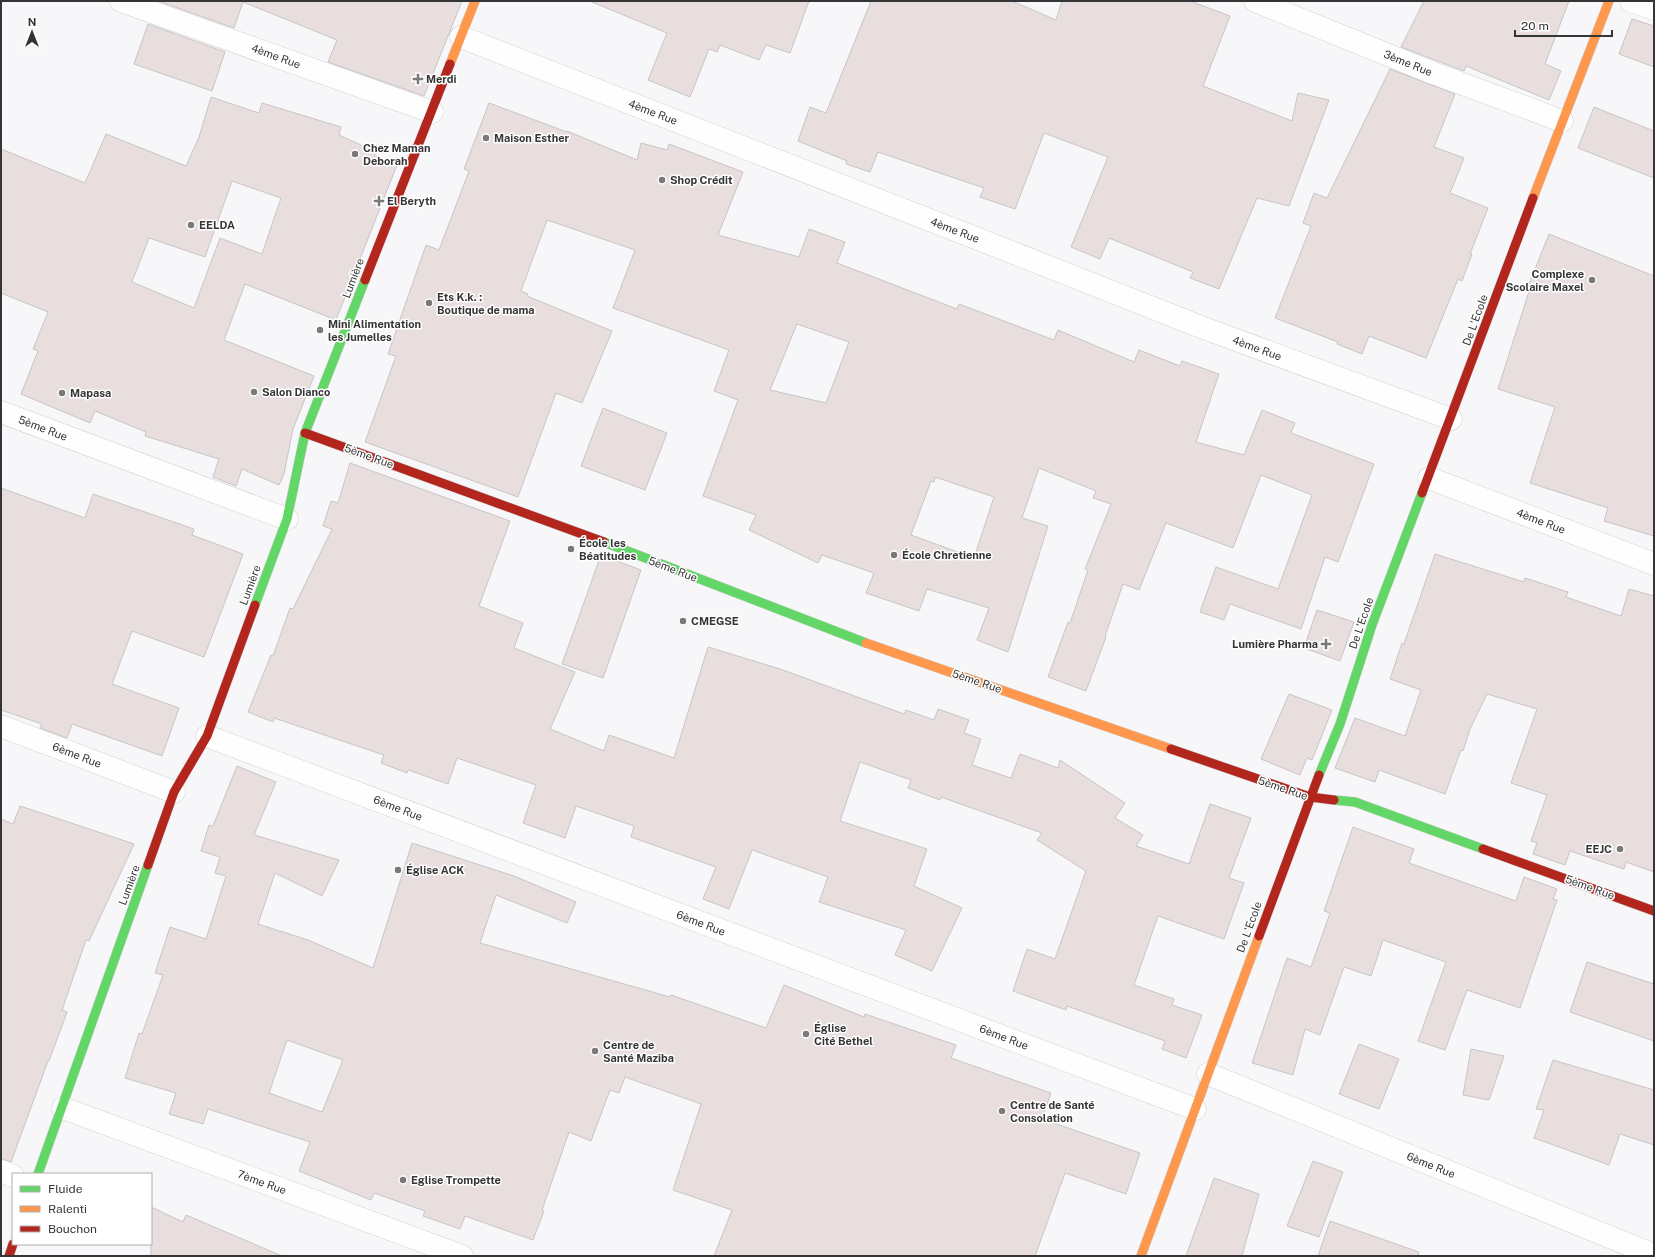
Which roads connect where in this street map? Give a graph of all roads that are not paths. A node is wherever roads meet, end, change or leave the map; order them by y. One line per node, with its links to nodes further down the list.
1 (121, 1): 8 (street, 4ème Rue)
2 (475, 1): 7 (street, Lumière)
3 (1255, 1): 9 (street, 3ème Rue)
4 (1609, 1): 9 (street, De L'Ecole)
5 (1631, 1): 6 (street)
6 (1654, 9)
7 (461, 37): 8 (street, Lumière); 11 (street, 4ème Rue)
8 (432, 112): 12 (street, Lumière)
9 (1562, 121): 11 (street, De L'Ecole)
10 (1, 412): 14 (street, 5ème Rue)
11 (1451, 419): 13 (street, De L'Ecole)
12 (305, 433): 14 (street, Lumière); 19 (street, 5ème Rue)
13 (1429, 478): 15 (street, 4ème Rue); 19 (street, De L'Ecole)
14 (287, 519): 17 (street, Lumière)
15 (1654, 564)
16 (1, 726): 18 (street, 6ème Rue)
17 (207, 736): 18 (street, Lumière); 23 (street, 6ème Rue)
18 (174, 792): 22 (street, Lumière)
19 (1310, 798): 20 (street, 5ème Rue); 21 (street, De L'Ecole)
20 (1654, 911)
21 (1208, 1074): 23 (street, De L'Ecole); 28 (street, 6ème Rue)
22 (62, 1108): 25 (street, Lumière); 30 (street, 7ème Rue)
23 (1195, 1110): 31 (street, De L'Ecole)
24 (1, 1172): 26 (street)
25 (38, 1173)
26 (12, 1176)
27 (13, 1245): 29 (street)
28 (1654, 1255)
29 (9, 1256)
30 (462, 1256)
31 (1141, 1256)

